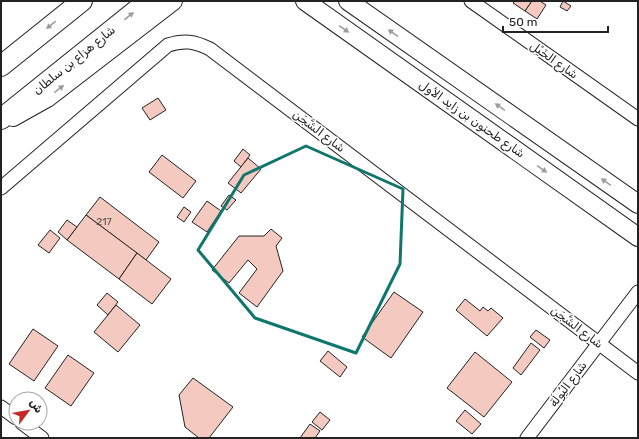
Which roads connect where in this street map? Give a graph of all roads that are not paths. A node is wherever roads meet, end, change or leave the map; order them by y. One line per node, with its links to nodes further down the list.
1 (82, 1): 7 (main road, one-way to 7)
2 (148, 1): 9 (main road, شارع هزاع بن سلطان, one-way to 2)
3 (173, 1): 9 (street, one-way to 3)
4 (305, 1): 12 (street, شارع طحنون بن زايد الأول, one-way to 12)
5 (348, 1): 11 (street, one-way to 5)
6 (471, 1): 8 (street, شارع الخَيْل)
7 (1, 66)
8 (638, 119)
9 (1, 121)
10 (1, 188): 14 (street, شارع الشَّجَن)
11 (638, 204)
12 (638, 237)
13 (638, 292): 14 (street, شارع اليُولَة)
14 (599, 344): 15 (street, شارع الشَّجَن); 18 (street, شارع اليُولَة)
15 (638, 373)
16 (33, 431): 17 (street)
17 (42, 438)
18 (527, 438)

